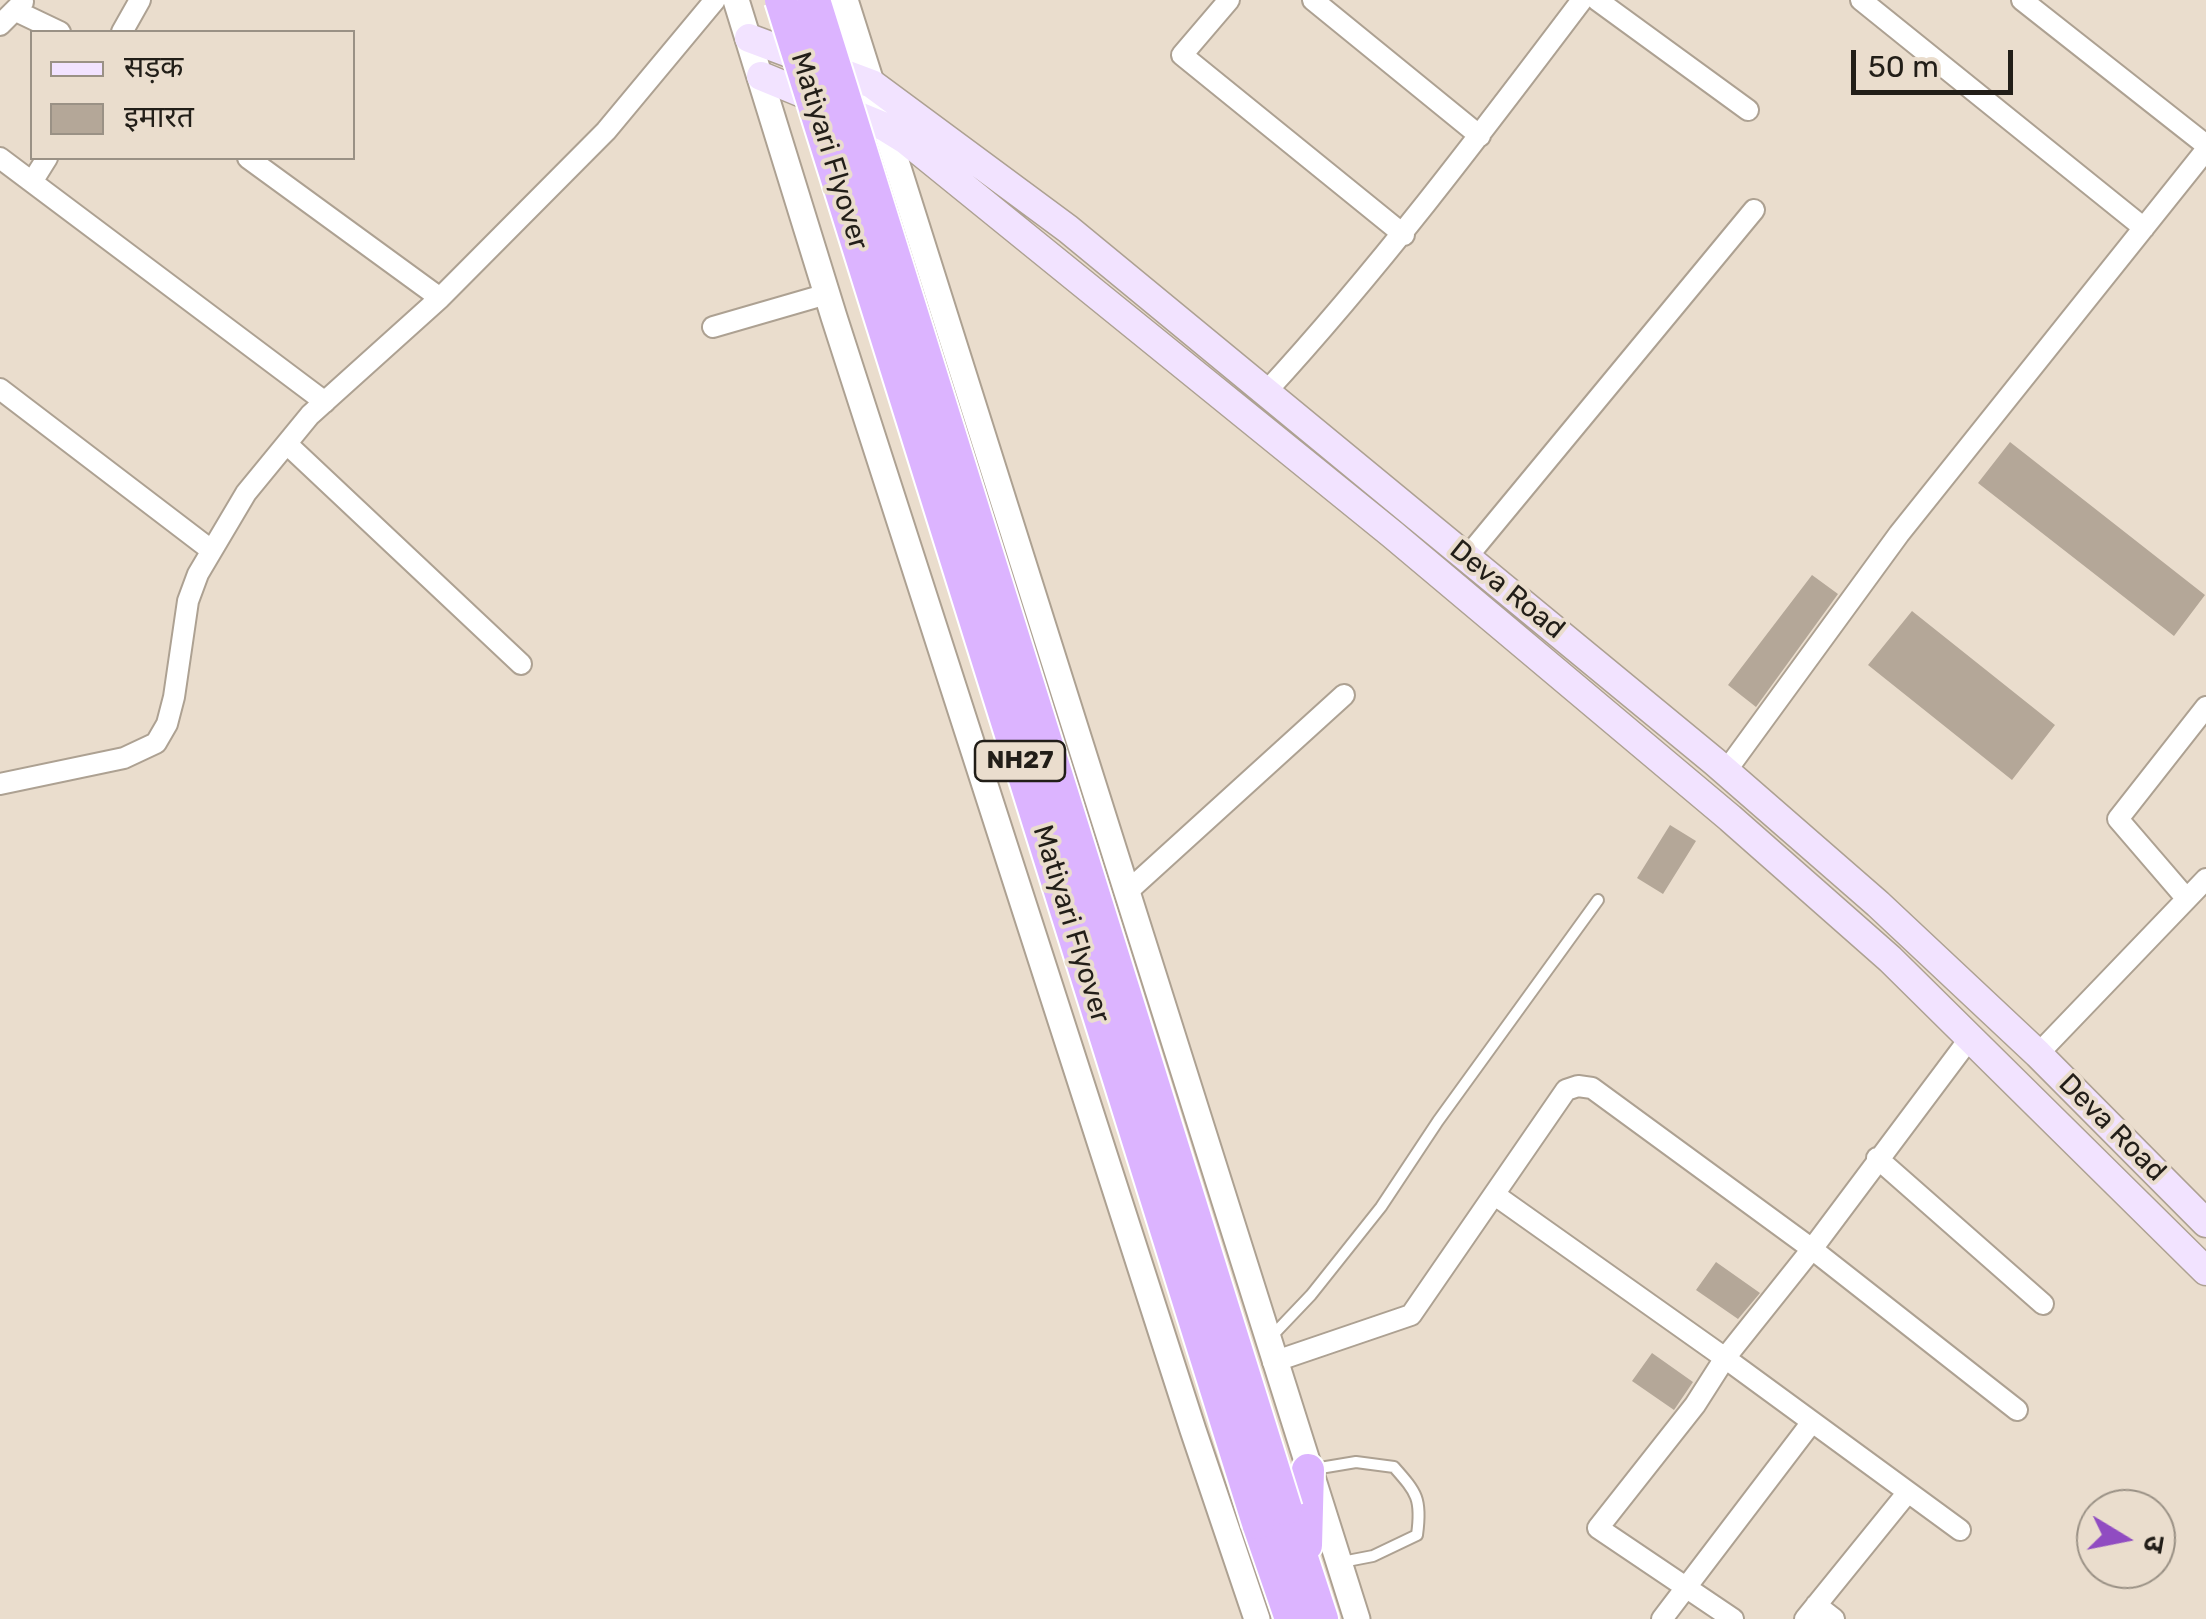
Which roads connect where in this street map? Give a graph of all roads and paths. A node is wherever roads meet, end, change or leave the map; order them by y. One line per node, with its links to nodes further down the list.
1 (140, 0): 15 (street)
2 (715, 0): 31 (street)
3 (736, 0): 16 (street)
4 (781, 0): 62 (highway, Matiyari Flyover / NH27, bridge)
5 (814, 0): 62 (highway, Matiyari Flyover / NH27, bridge)
6 (845, 0): 18 (street)
7 (1229, 0): 29 (street)
8 (1314, 0): 21 (street)
9 (1582, 0): 21 (street)
10 (1596, 0): 19 (street)
11 (1862, 0): 28 (street)
12 (2022, 0): 22 (street)
13 (14, 12): 14 (street)
14 (55, 30)
15 (123, 30)
16 (749, 38): 17 (street); 18 (main road, Deva Road)
17 (762, 76): 20 (main road, Deva Road); 30 (street)
18 (872, 84): 20 (street); 34 (main road, Deva Road)
19 (1748, 110)
20 (885, 127): 45 (street); 48 (main road, Deva Road)
21 (1480, 136): 29 (street)
22 (2206, 148): 28 (street)
23 (0, 158): 26 (street)
24 (46, 160): 26 (street)
25 (251, 160): 31 (street)
26 (32, 182): 35 (street)
27 (1754, 210): 38 (street)
28 (2144, 228): 42 (street)
29 (1404, 235): 34 (street)
30 (827, 294): 32 (street); 68 (street)
31 (440, 298): 35 (street)
32 (713, 327)
33 (0, 389): 37 (street)
34 (1264, 394): 38 (main road, Deva Road)
35 (325, 402): 36 (street)
36 (287, 444): 37 (street); 39 (street)
37 (211, 550): 43 (street)
38 (1467, 558): 42 (main road, Deva Road)
39 (521, 664)
40 (1344, 695): 45 (street)
41 (2206, 707): 46 (street)
42 (1726, 771): 49 (main road, Deva Road)
43 (0, 784)
44 (2206, 879): 46 (street)
45 (1127, 892): 56 (street)
46 (2186, 898): 49 (street)
47 (1598, 900): 56 (lane)
48 (1970, 1038): 50 (street); 54 (main road, Deva Road)
49 (2038, 1054): 52 (main road, Deva Road)
50 (1878, 1158): 53 (street); 55 (street)
51 (1495, 1196): 53 (street); 56 (street); 57 (street)
52 (2206, 1222)
53 (1812, 1249): 57 (street); 58 (street)
54 (2206, 1271)
55 (2043, 1304)
56 (1270, 1352): 60 (street)
57 (1725, 1358): 59 (street); 66 (street)
58 (2017, 1410)
59 (1812, 1422): 61 (street); 66 (street)
60 (1308, 1470): 64 (street); 64 (lane); 65 (highway)
61 (1908, 1492): 63 (street); 67 (street)
62 (1272, 1516): 65 (highway, Matiyari Flyover / NH27); 69 (highway, Matiyari Flyover / NH27)
63 (1960, 1530)
64 (1338, 1563): 71 (street)
65 (1306, 1570): 70 (highway, NH27)
66 (1686, 1587): 72 (street); 73 (street)
67 (1811, 1612): 74 (street)
68 (1258, 1619)
69 (1291, 1619)
70 (1322, 1619)
71 (1357, 1619)
72 (1662, 1619)
73 (1734, 1619)
74 (1834, 1619)

